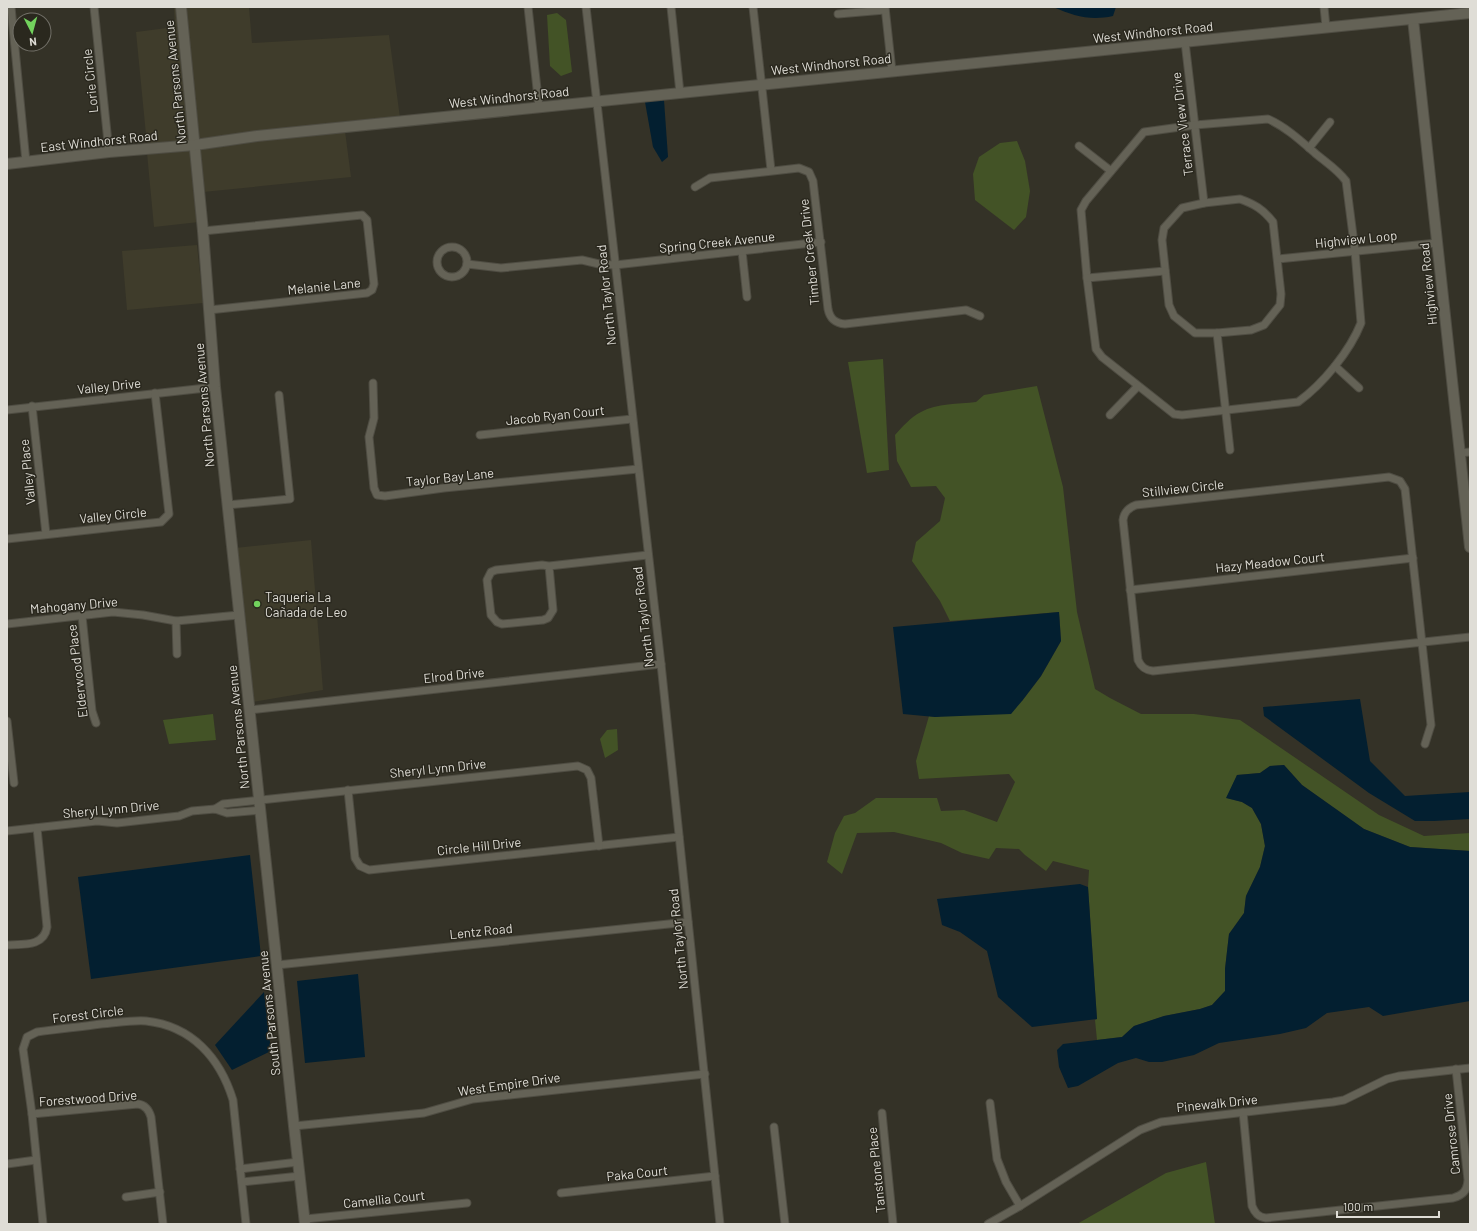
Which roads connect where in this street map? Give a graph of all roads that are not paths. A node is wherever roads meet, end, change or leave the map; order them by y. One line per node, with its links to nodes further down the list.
1 (10, 7): 27 (street)
2 (94, 7): 26 (street, Lorie Circle)
3 (181, 7): 23 (street, North Parsons Avenue)
4 (528, 7): 20 (street)
5 (586, 7): 19 (street, North Taylor Road)
6 (671, 7): 18 (street)
7 (753, 7): 17 (street)
8 (1324, 7): 14 (street)
9 (885, 8): 12 (street); 16 (street)
10 (1450, 11): 11 (street, West Windhorst Road); 13 (street, West Windhorst Road)
11 (1470, 12)
12 (838, 14)
13 (1413, 19): 14 (street, West Windhorst Road); 35 (street, Highview Road)
14 (1326, 27): 15 (street, West Windhorst Road)
15 (1185, 42): 16 (street, West Windhorst Road); 22 (street, Terrace View Drive)
16 (892, 71): 17 (street, West Windhorst Road)
17 (761, 84): 18 (street, West Windhorst Road); 29 (street)
18 (680, 93): 19 (street, West Windhorst Road)
19 (596, 101): 20 (street, West Windhorst Road); 40 (street, North Taylor Road)
20 (539, 107): 23 (street, West Windhorst Road)
21 (1330, 122): 25 (street)
22 (1195, 125): 25 (street); 30 (street); 32 (street, Terrace View Drive)
23 (195, 145): 26 (street, East Windhorst Road); 33 (street, North Parsons Avenue)
24 (1079, 146): 30 (street)
25 (1309, 148): 37 (street)
26 (109, 152): 27 (street, East Windhorst Road)
27 (26, 162): 28 (street, East Windhorst Road)
28 (7, 164)
29 (771, 170): 31 (street, Timber Creek Drive); 34 (street, Timber Creek Drive)
30 (1111, 171): 42 (street)
31 (695, 187)
32 (1204, 203): 38 (street); 41 (street)
33 (203, 232): 44 (street, North Parsons Avenue); 44 (street, Melanie Lane)
34 (821, 242): 36 (street, Spring Creek Avenue); 45 (street, Timber Creek Drive)
35 (1437, 243): 37 (street, Highview Loop); 61 (street, Highview Road)
36 (742, 251): 40 (street, Spring Creek Avenue); 43 (street)
37 (1355, 251): 38 (street, Highview Loop); 47 (street)
38 (1278, 259): 46 (street)
39 (467, 264): 39 (street); 40 (street, Spring Creek Avenue)
40 (615, 265): 58 (street, North Taylor Road)
41 (1165, 270): 42 (street); 46 (street)
42 (1088, 278): 49 (street)
43 (747, 298)
44 (209, 310): 50 (street, North Parsons Avenue)
45 (980, 316)
46 (1217, 333): 56 (street)
47 (1335, 366): 51 (street); 56 (street)
48 (373, 383): 62 (street, Taylor Bay Lane)
49 (1138, 386): 56 (street); 57 (street)
50 (215, 387): 52 (street, Valley Drive); 63 (street, North Parsons Avenue)
51 (1360, 388)
52 (155, 393): 54 (street, Valley Drive); 64 (street, Valley Circle)
53 (279, 395): 63 (street)
54 (32, 406): 55 (street, Valley Drive); 64 (street, Valley Place)
55 (7, 410)
56 (1226, 411): 60 (street)
57 (1110, 415)
58 (632, 419): 59 (street, Jacob Ryan Court); 62 (street, North Taylor Road)
59 (480, 435)
60 (1230, 450)
61 (1465, 452): 66 (street, Highview Road)
62 (638, 470): 67 (street, North Taylor Road)
63 (227, 505): 71 (street, North Parsons Avenue)
64 (46, 534): 65 (street, Valley Circle)
65 (7, 539)
66 (1470, 547)
67 (648, 555): 69 (street); 78 (street, North Taylor Road)
68 (1413, 558): 70 (street, Hazy Meadow Court); 70 (street, Stillview Circle); 76 (street, Stillview Circle)
69 (549, 566): 69 (street)
70 (1130, 590): 76 (street, Stillview Circle)
71 (239, 615): 73 (street, Mahogany Drive); 79 (street, North Parsons Avenue)
72 (82, 616): 73 (street, Mahogany Drive); 74 (street, Mahogany Drive); 81 (street, Elderwood Place)
73 (176, 621): 77 (street)
74 (7, 624)
75 (1470, 637): 76 (street, Stillview Circle)
76 (1422, 642): 82 (street)
77 (176, 654)
78 (661, 664): 79 (street, Elrod Drive); 90 (street, North Taylor Road)
79 (250, 710): 85 (street, North Parsons Avenue)
80 (7, 721): 83 (street)
81 (96, 724)
82 (1425, 744)
83 (14, 784)
84 (348, 790): 85 (street, Sheryl Lynn Drive); 91 (street, Sheryl Lynn Drive); 91 (street, Circle Hill Drive)
85 (260, 800): 86 (street, Sheryl Lynn Drive); 87 (street, South Parsons Avenue)
86 (215, 809): 87 (street, Sheryl Lynn Drive); 88 (street, Sheryl Lynn Drive)
87 (261, 810): 94 (street, South Parsons Avenue)
88 (37, 828): 89 (street, Sheryl Lynn Drive); 93 (street)
89 (7, 832)
90 (679, 837): 91 (street, Circle Hill Drive); 92 (street, North Taylor Road)
91 (600, 846)
92 (688, 922): 94 (street, Lentz Road); 97 (street, North Taylor Road)
93 (7, 945)
94 (277, 965): 102 (street, South Parsons Avenue)
95 (1470, 1068): 96 (street, Pinewalk Drive)
96 (1456, 1069): 99 (street, Pinewalk Drive); 99 (street, Camrose Drive)
97 (705, 1074): 102 (street, West Empire Drive); 109 (street, North Taylor Road)
98 (990, 1103): 115 (street)
99 (1243, 1112): 115 (street, Pinewalk Drive)
100 (882, 1113): 122 (street, Tanstone Place)
101 (32, 1114): 104 (street, Forest Circle); 107 (street, Forest Circle); 111 (street, Forestwood Drive)
102 (294, 1126): 105 (street, South Parsons Avenue)
103 (774, 1127): 121 (street)
104 (36, 1160): 106 (street); 117 (street, Forest Circle)
105 (298, 1162): 107 (street); 108 (street, South Parsons Avenue)
106 (7, 1164)
107 (240, 1169): 110 (street, Forest Circle)
108 (300, 1176): 110 (street); 116 (street, South Parsons Avenue)
109 (715, 1176): 112 (street, Paka Court); 120 (street, North Taylor Road)
110 (242, 1182): 119 (street, Forest Circle)
111 (160, 1192): 113 (street); 118 (street, Forestwood Drive)
112 (561, 1193)
113 (126, 1197)
114 (466, 1202): 116 (street, Camellia Court)
115 (1020, 1206): 123 (street, Pinewalk Drive)
116 (305, 1222)
117 (43, 1224)
118 (163, 1224)
119 (246, 1224)
120 (720, 1224)
121 (785, 1224)
122 (893, 1224)
123 (988, 1224)

